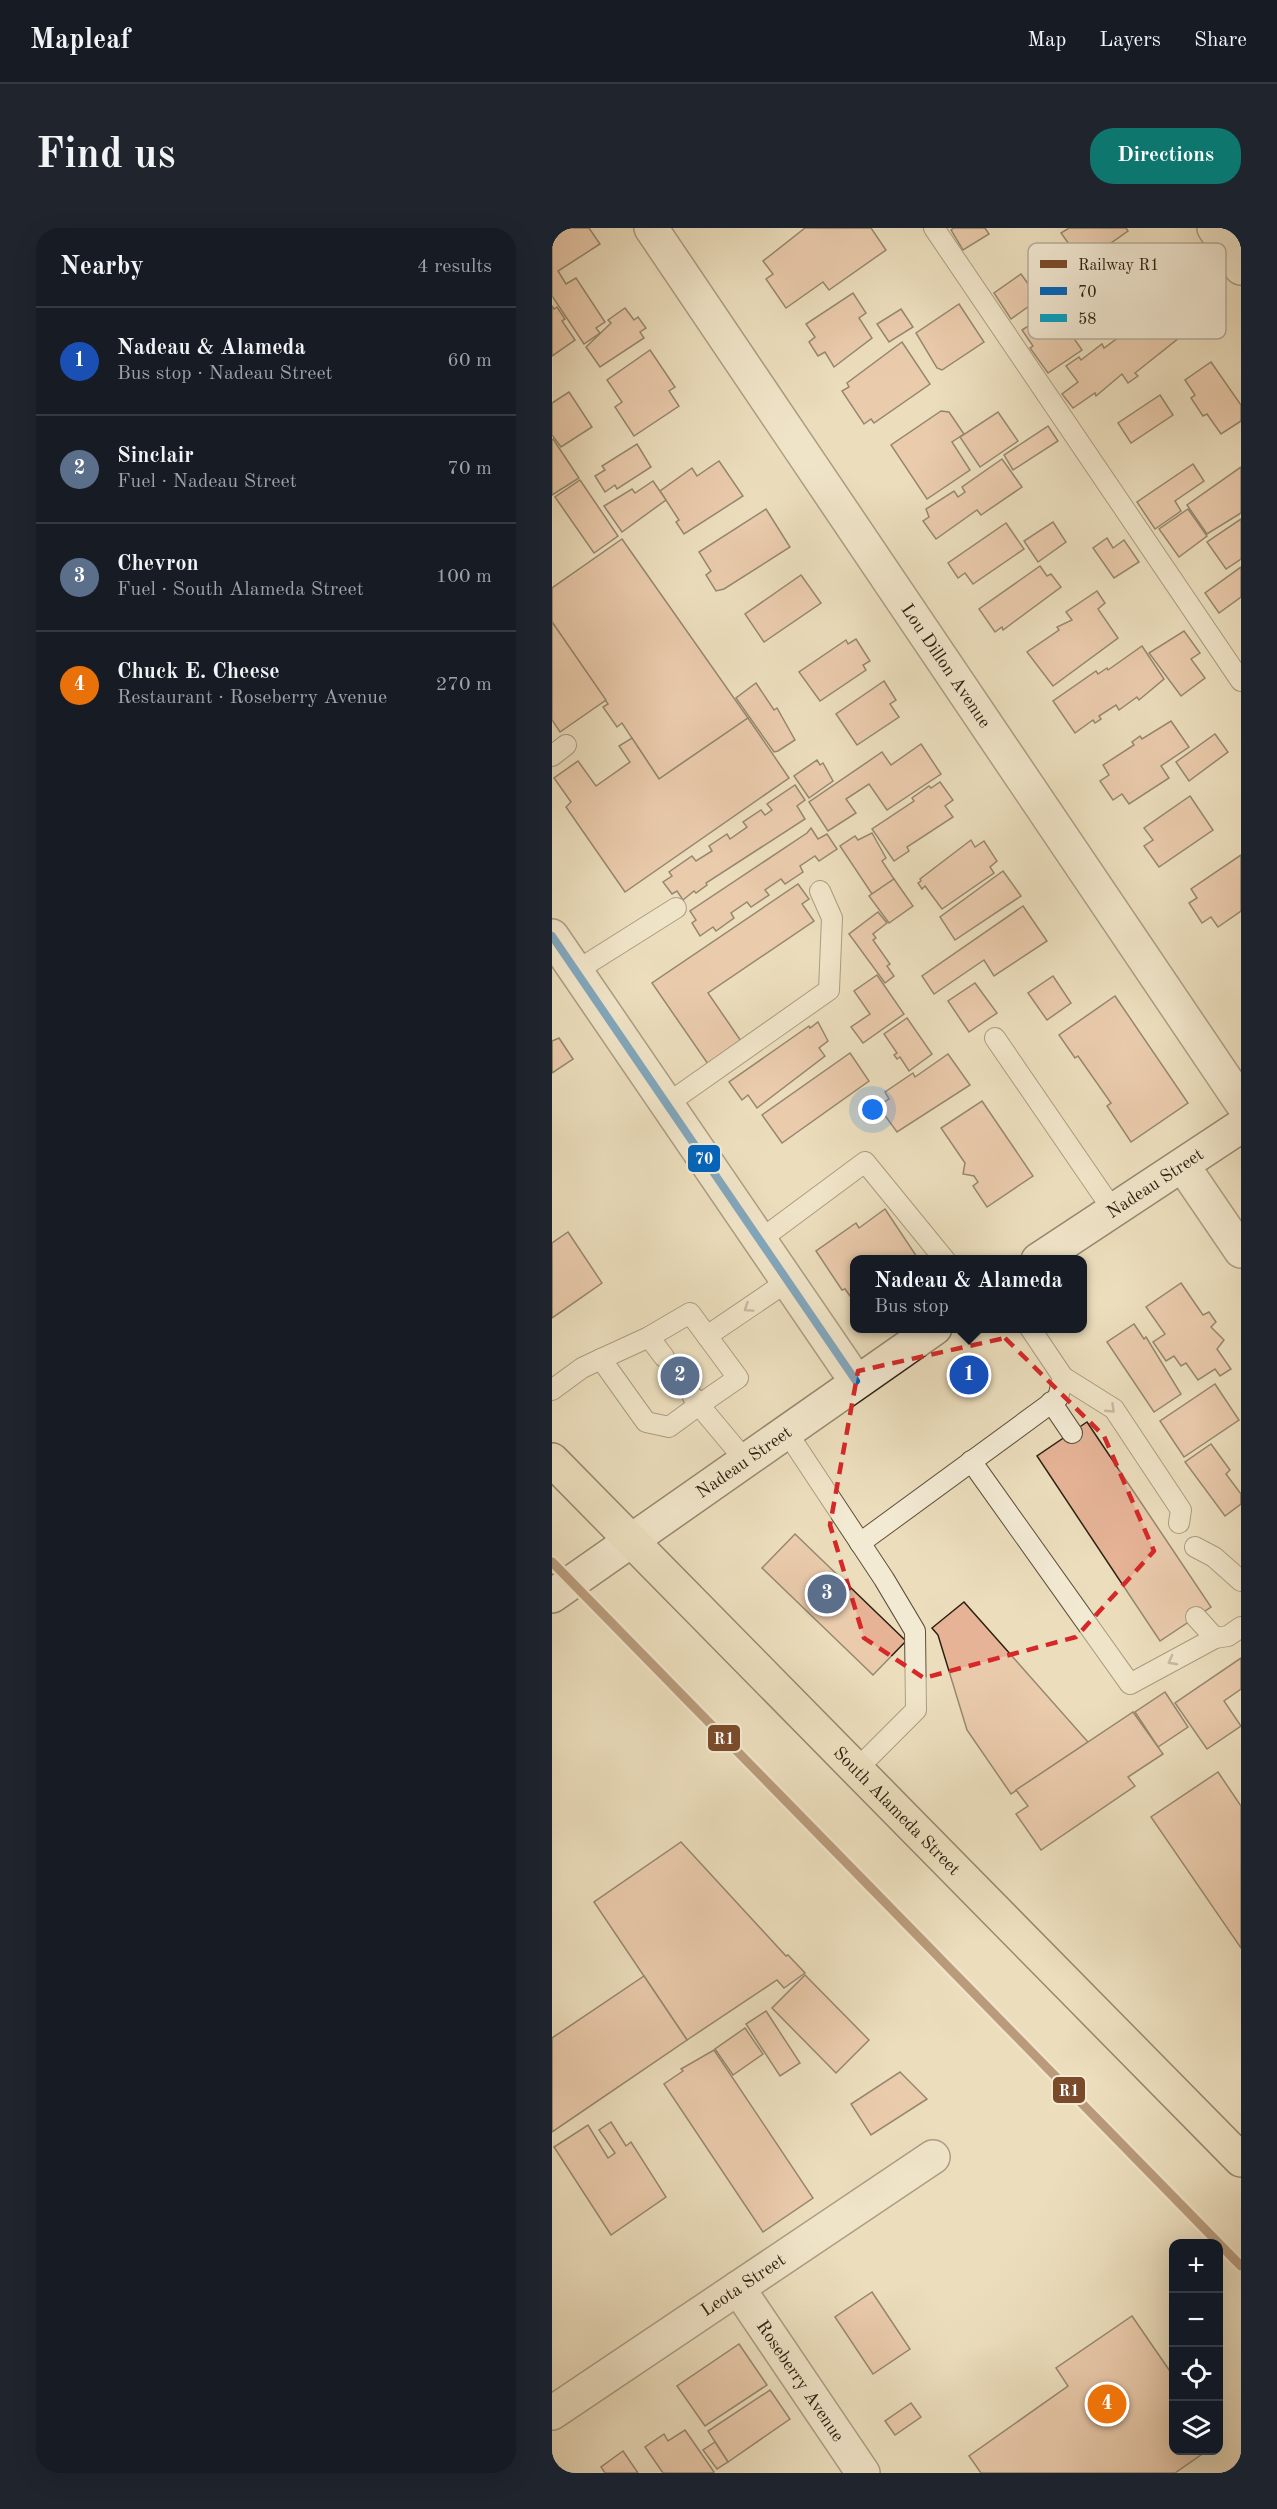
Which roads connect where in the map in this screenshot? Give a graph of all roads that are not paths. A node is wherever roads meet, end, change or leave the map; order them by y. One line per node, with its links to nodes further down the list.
1 (651, 228): 13 (street, Lou Dillon Avenue)
2 (934, 228): 7 (lane)
3 (1214, 228): 4 (street)
4 (1224, 243)
5 (1226, 246): 6 (street)
6 (1241, 268)
7 (1241, 681)
8 (820, 891): 14 (lane)
9 (676, 908): 11 (lane)
10 (552, 936): 11 (street)
11 (576, 971): 14 (street)
12 (995, 1038): 17 (lane)
13 (1241, 1102)
14 (667, 1104): 18 (street)
15 (1241, 1126): 16 (street, Nadeau Street)
16 (1184, 1166): 17 (street, Nadeau Street); 19 (street)
17 (1113, 1210): 21 (street, Nadeau Street)
18 (760, 1240): 20 (lane); 22 (street)
19 (1241, 1251)
20 (941, 1255)
21 (1046, 1255)
22 (788, 1281): 25 (lane, one-way to 25); 30 (street)
23 (929, 1333): 30 (street, Nadeau Street)
24 (1033, 1333): 29 (lane)
25 (707, 1336): 26 (lane); 32 (lane)
26 (649, 1337): 27 (lane); 28 (lane)
27 (664, 1357)
28 (601, 1359): 31 (lane); 32 (lane)
29 (1063, 1377): 33 (lane); 39 (lane, one-way to 39)
30 (856, 1381): 34 (street, Nadeau Street)
31 (552, 1390)
32 (696, 1401): 37 (lane)
33 (1051, 1402): 35 (lane); 38 (lane)
34 (786, 1431): 37 (street, Nadeau Street); 41 (lane)
35 (1072, 1433)
36 (552, 1460): 40 (main road, South Alameda Street)
37 (745, 1460): 40 (street, Nadeau Street)
38 (971, 1461): 41 (lane); 47 (lane, one-way to 38)
39 (1184, 1515)
40 (631, 1540): 44 (street, Nadeau Street); 48 (main road, South Alameda Street)
41 (860, 1542): 48 (lane)
42 (1203, 1542): 43 (lane)
43 (1241, 1581)
44 (552, 1596)
45 (1196, 1617): 47 (lane)
46 (1241, 1627): 47 (lane)
47 (1215, 1638)
48 (856, 1770): 50 (main road, South Alameda Street)
49 (933, 2157): 51 (street, Leota Street)
50 (1241, 2160)
51 (738, 2288): 52 (street, Leota Street); 53 (street, Roseberry Avenue)
52 (552, 2413)
53 (863, 2473)

